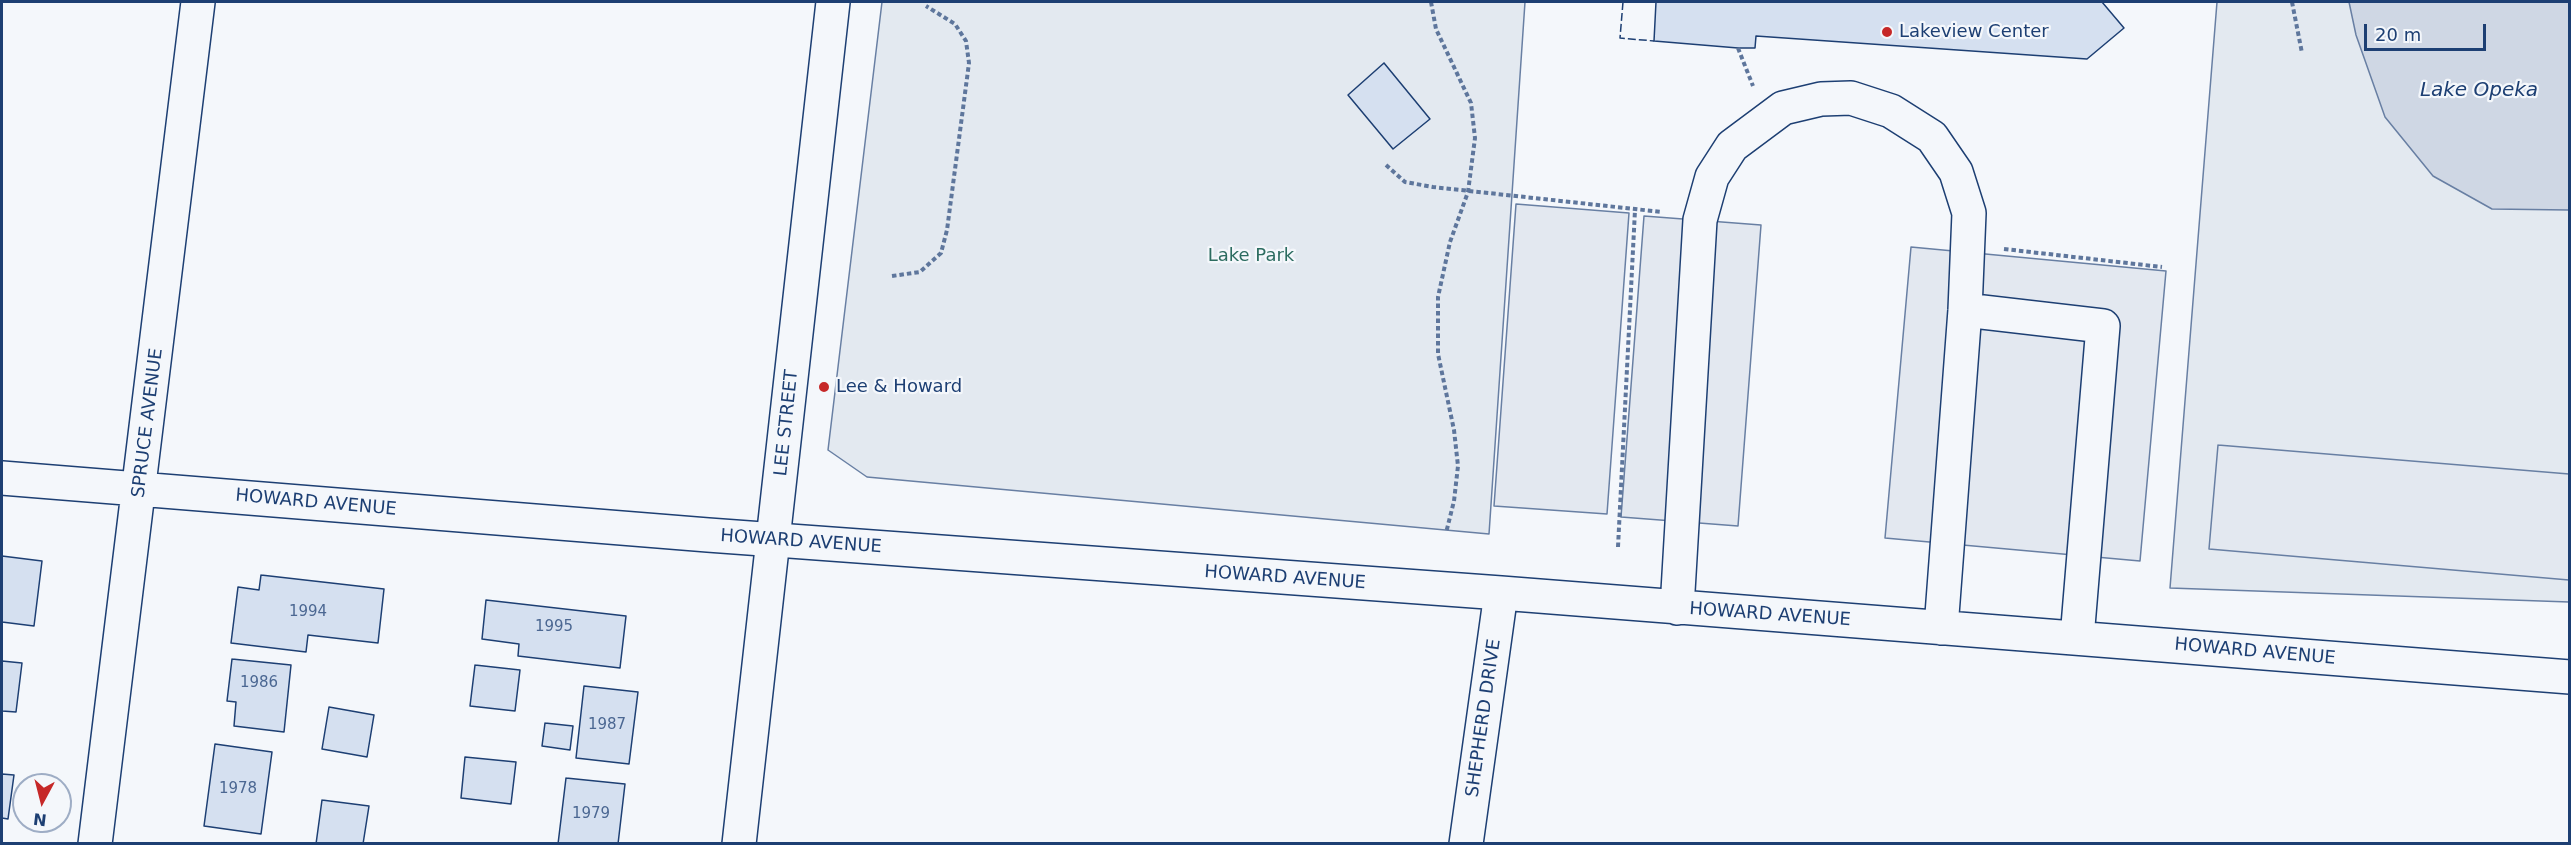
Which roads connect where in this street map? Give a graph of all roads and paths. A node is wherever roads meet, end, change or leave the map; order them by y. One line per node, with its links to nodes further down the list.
1 (198, 2): 18 (street, SPRUCE AVENUE)
2 (833, 2): 20 (street, LEE STREET)
3 (1431, 2): 10 (path)
4 (2292, 2): 7 (path)
5 (926, 6): 15 (path)
6 (1738, 48): 8 (path)
7 (2302, 53)
8 (1756, 95)
9 (1386, 165): 10 (path)
10 (1468, 192): 11 (path); 19 (path)
11 (1635, 210): 12 (path); 21 (path)
12 (1667, 213)
13 (2001, 248): 14 (path)
14 (2162, 267)
15 (892, 276)
16 (1965, 310): 23 (street); 24 (street); 25 (street)
17 (2, 478): 18 (street, HOWARD AVENUE)
18 (140, 489): 20 (street, HOWARD AVENUE); 27 (street, SPRUCE AVENUE)
19 (1446, 533)
20 (775, 540): 22 (street, HOWARD AVENUE); 28 (street, LEE STREET)
21 (1618, 547)
22 (1501, 593): 23 (street, HOWARD AVENUE); 29 (street, SHEPHERD DRIVE)
23 (1677, 608): 24 (street, HOWARD AVENUE)
24 (1941, 628): 25 (street, HOWARD AVENUE)
25 (2077, 638): 26 (street, HOWARD AVENUE)
26 (2570, 677)
27 (95, 843)
28 (739, 843)
29 (1466, 843)

